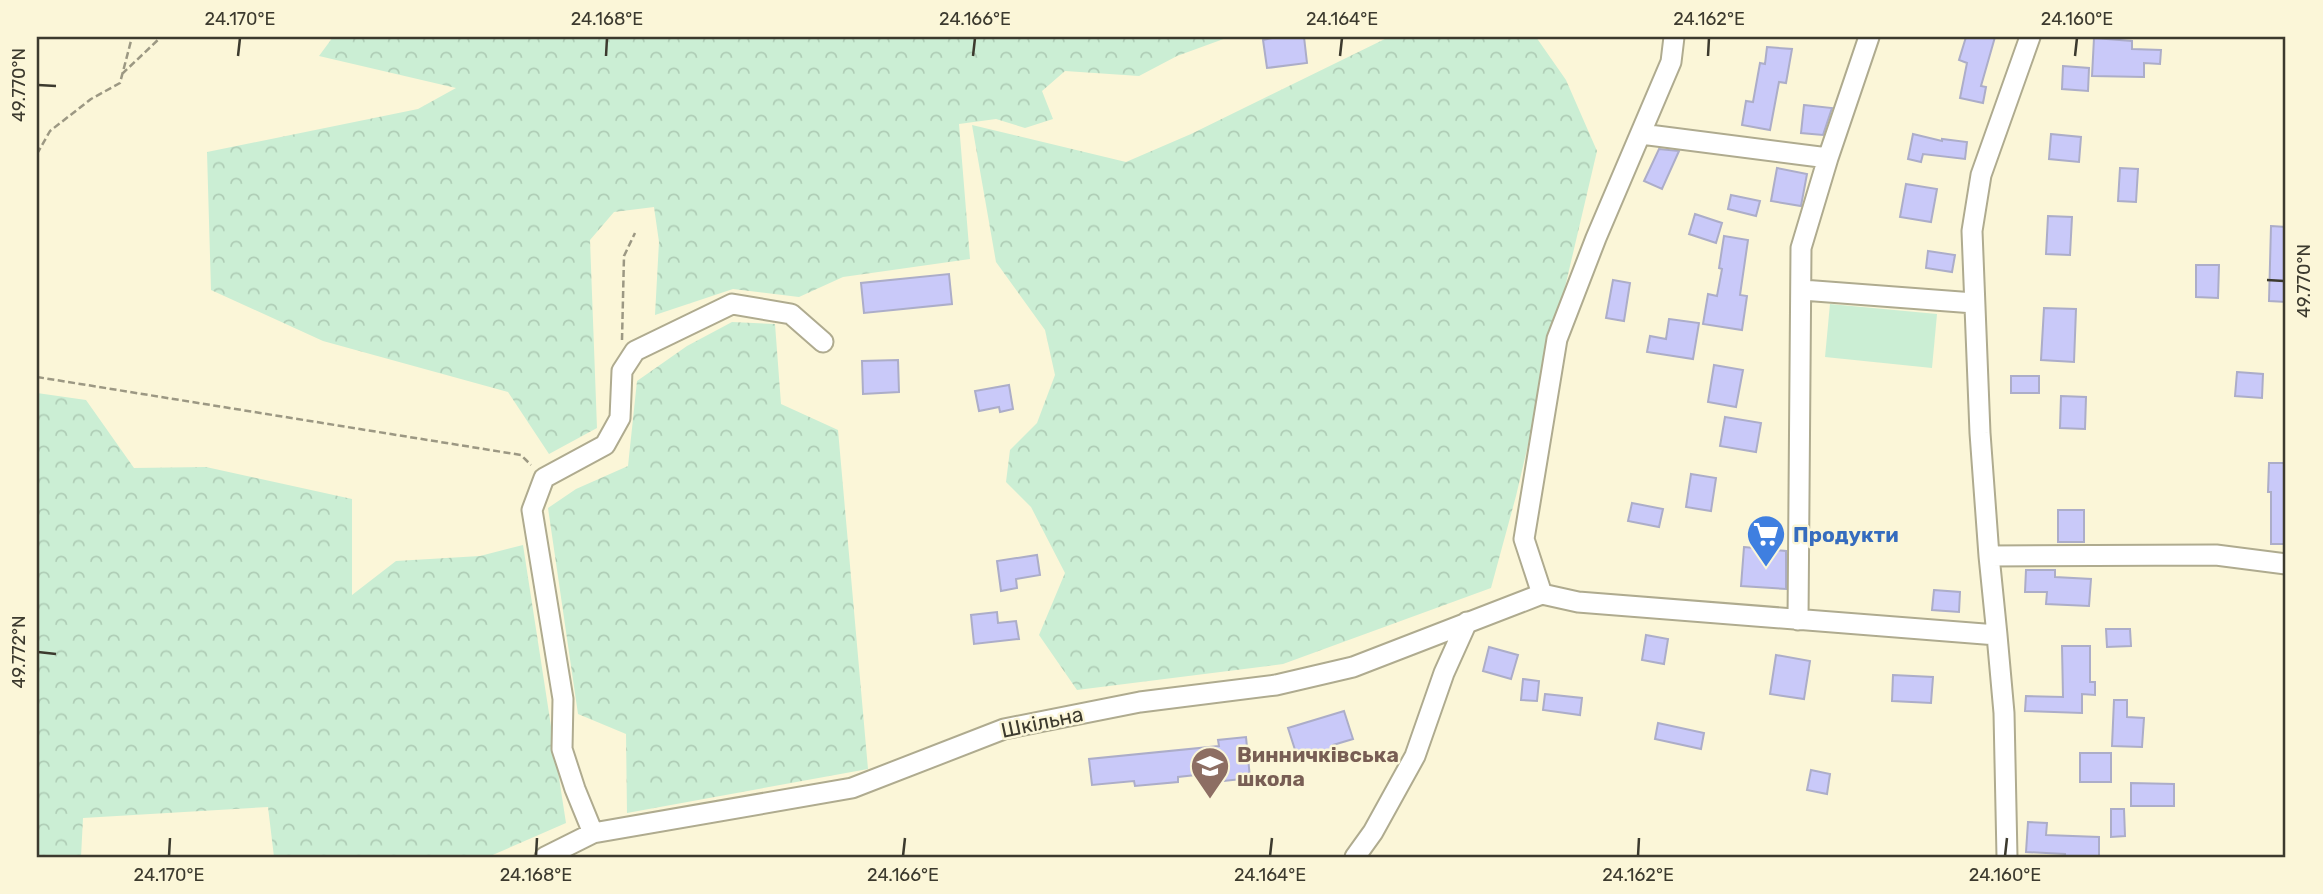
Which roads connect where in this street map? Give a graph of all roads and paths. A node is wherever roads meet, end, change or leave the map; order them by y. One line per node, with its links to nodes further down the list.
1 (132, 37): 6 (path)
2 (161, 37): 6 (path)
3 (1674, 37): 7 (street)
4 (1869, 37): 9 (street)
5 (2029, 37): 12 (street)
6 (121, 74): 8 (path)
7 (1641, 134): 9 (street); 19 (street)
8 (37, 154)
9 (1828, 158): 11 (street)
10 (635, 233): 14 (path)
11 (1802, 290): 12 (street); 20 (street)
12 (1974, 303): 17 (street)
13 (823, 342): 14 (street)
14 (622, 371): 16 (street)
15 (37, 377): 16 (path)
16 (544, 478): 23 (street)
17 (1989, 556): 18 (street); 22 (street)
18 (2286, 564)
19 (1542, 594): 20 (street); 21 (street, Шкільна)
20 (1798, 620): 22 (street)
21 (1467, 622): 23 (street, Шкільна); 25 (street)
22 (1997, 635): 26 (street)
23 (593, 833): 24 (street, Шкільна)
24 (545, 857)
25 (1355, 857)
26 (2007, 857)

